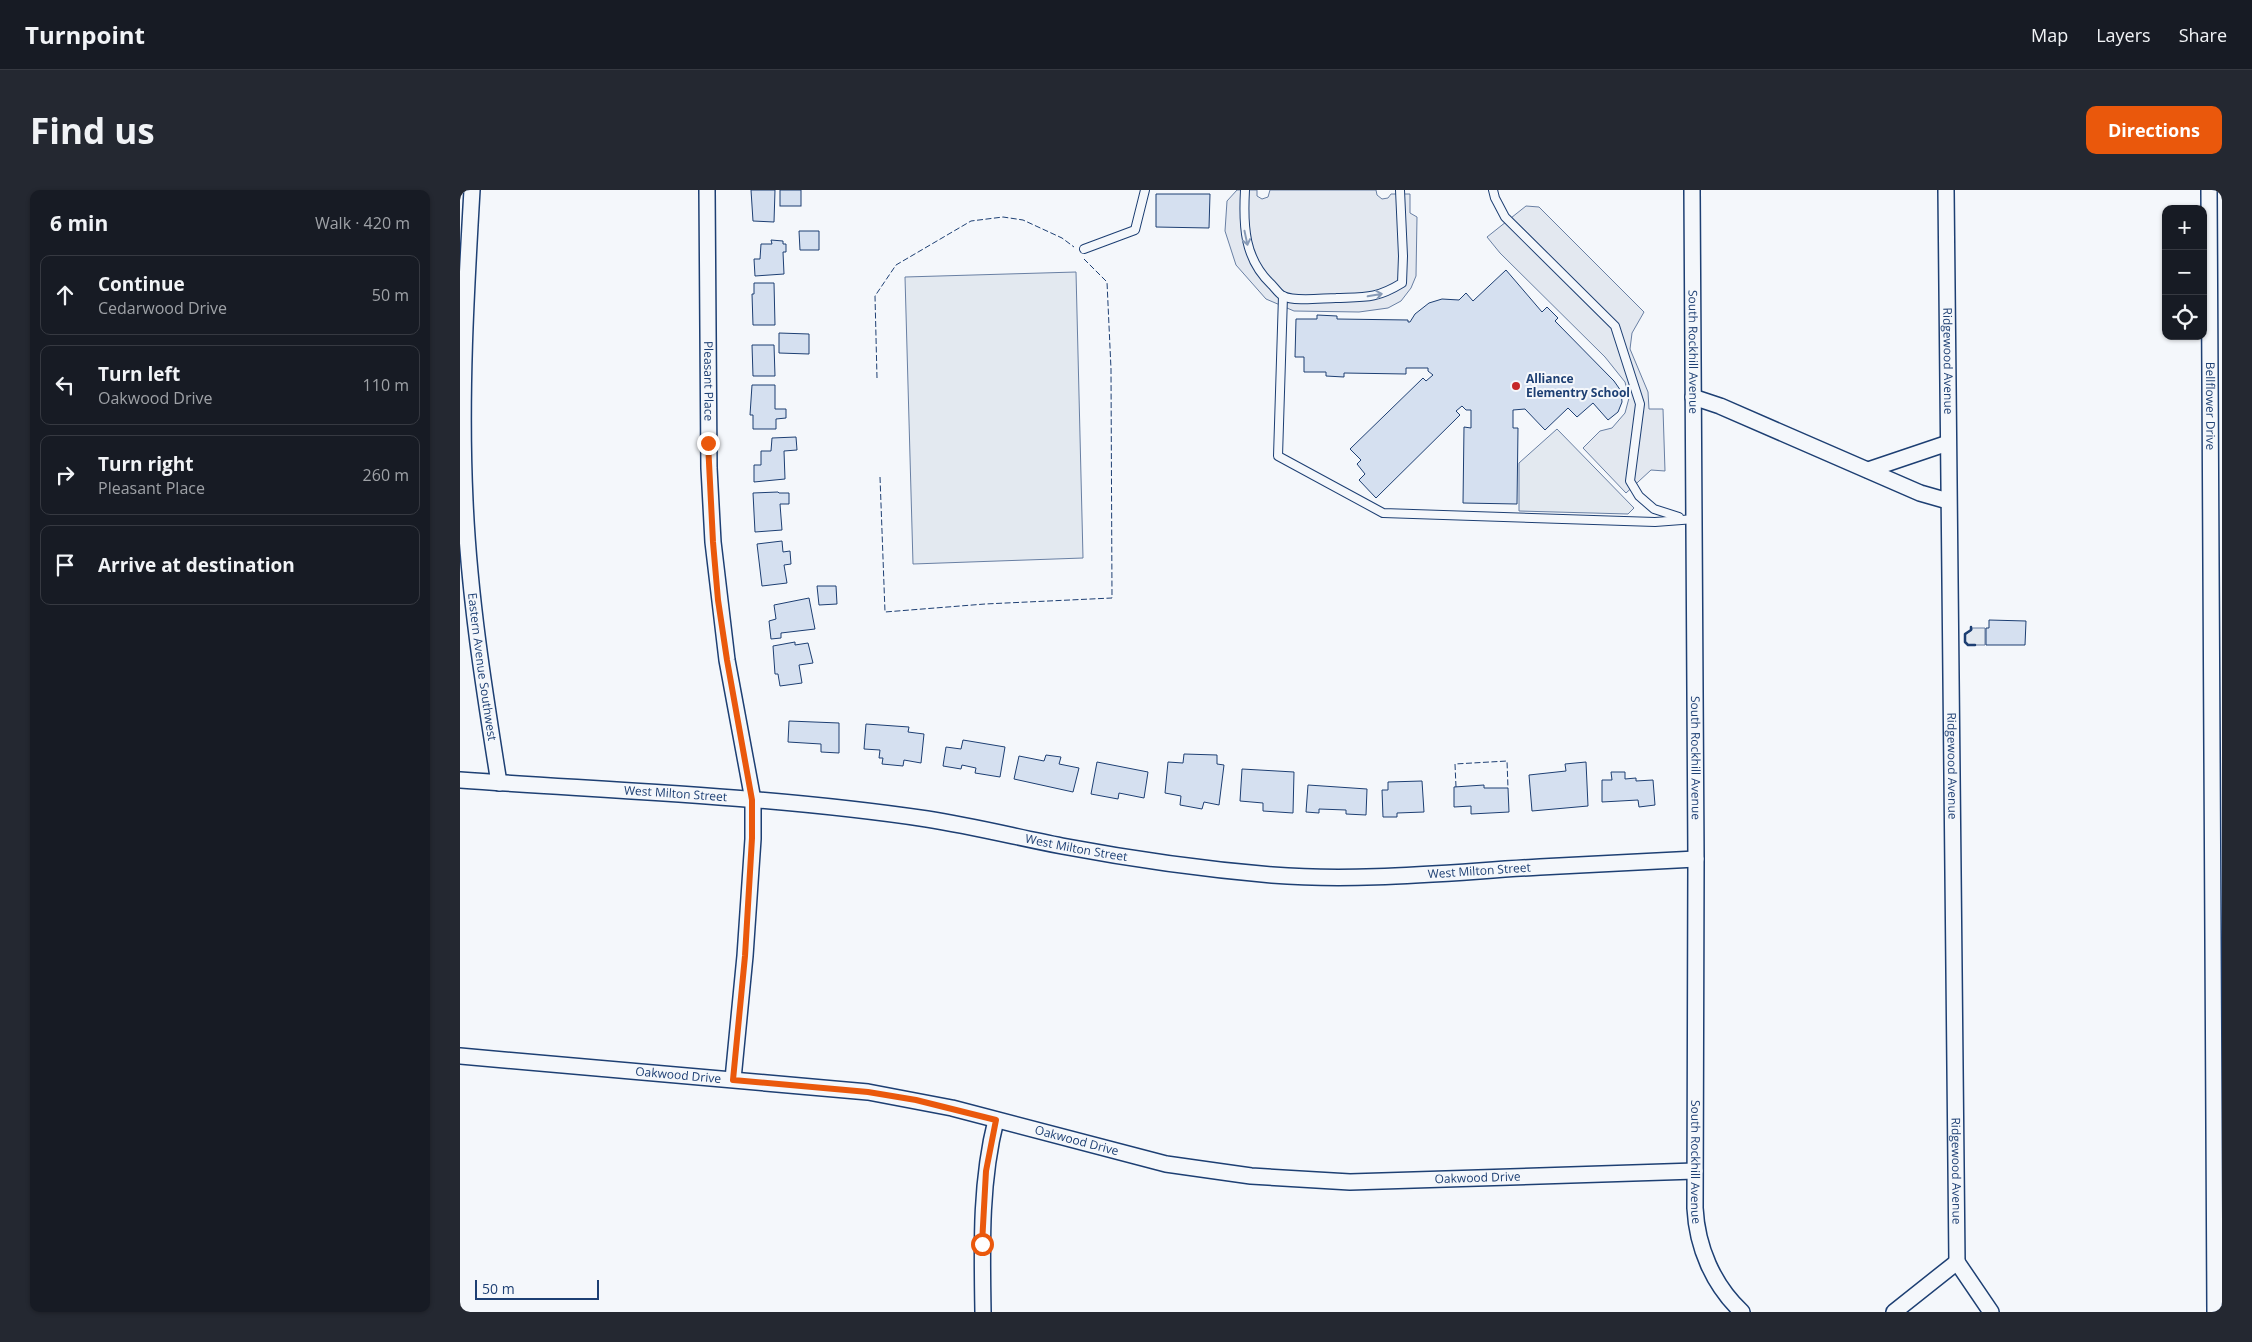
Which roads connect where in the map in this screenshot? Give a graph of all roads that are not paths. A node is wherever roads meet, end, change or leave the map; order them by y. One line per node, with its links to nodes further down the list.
1 (472, 190): 18 (street, Eastern Avenue Southwest)
2 (708, 190): 19 (street, Pleasant Place)
3 (1145, 190): 10 (lane)
4 (1245, 190): 11 (lane, one-way to 11)
5 (1400, 190): 11 (lane, one-way to 5)
6 (1493, 190): 16 (lane)
7 (1692, 190): 12 (street, South Rockhill Avenue)
8 (1946, 190): 13 (street, Ridgewood Avenue)
9 (2209, 190): 30 (street, Bellflower Drive)
10 (1084, 249)
11 (1283, 296): 16 (lane)
12 (1693, 397): 14 (street); 16 (street, South Rockhill Avenue)
13 (1948, 443): 14 (street); 15 (street, Ridgewood Avenue)
14 (1868, 470): 15 (street)
15 (1948, 501): 25 (street, Ridgewood Avenue)
16 (1695, 518): 20 (street, South Rockhill Avenue)
17 (460, 780): 18 (street, West Milton Street)
18 (499, 783): 19 (street, West Milton Street)
19 (752, 800): 20 (street, West Milton Street); 22 (street, Pleasant Place)
20 (1696, 859): 24 (street, South Rockhill Avenue)
21 (460, 1056): 22 (street, Oakwood Drive)
22 (733, 1080): 23 (street, Oakwood Drive)
23 (996, 1120): 24 (street, Oakwood Drive); 26 (street)
24 (1695, 1171): 27 (street, South Rockhill Avenue)
25 (1957, 1262): 28 (street); 29 (street)
26 (983, 1312)
27 (1742, 1312)
28 (1894, 1312)
29 (1991, 1312)
30 (2215, 1312)

